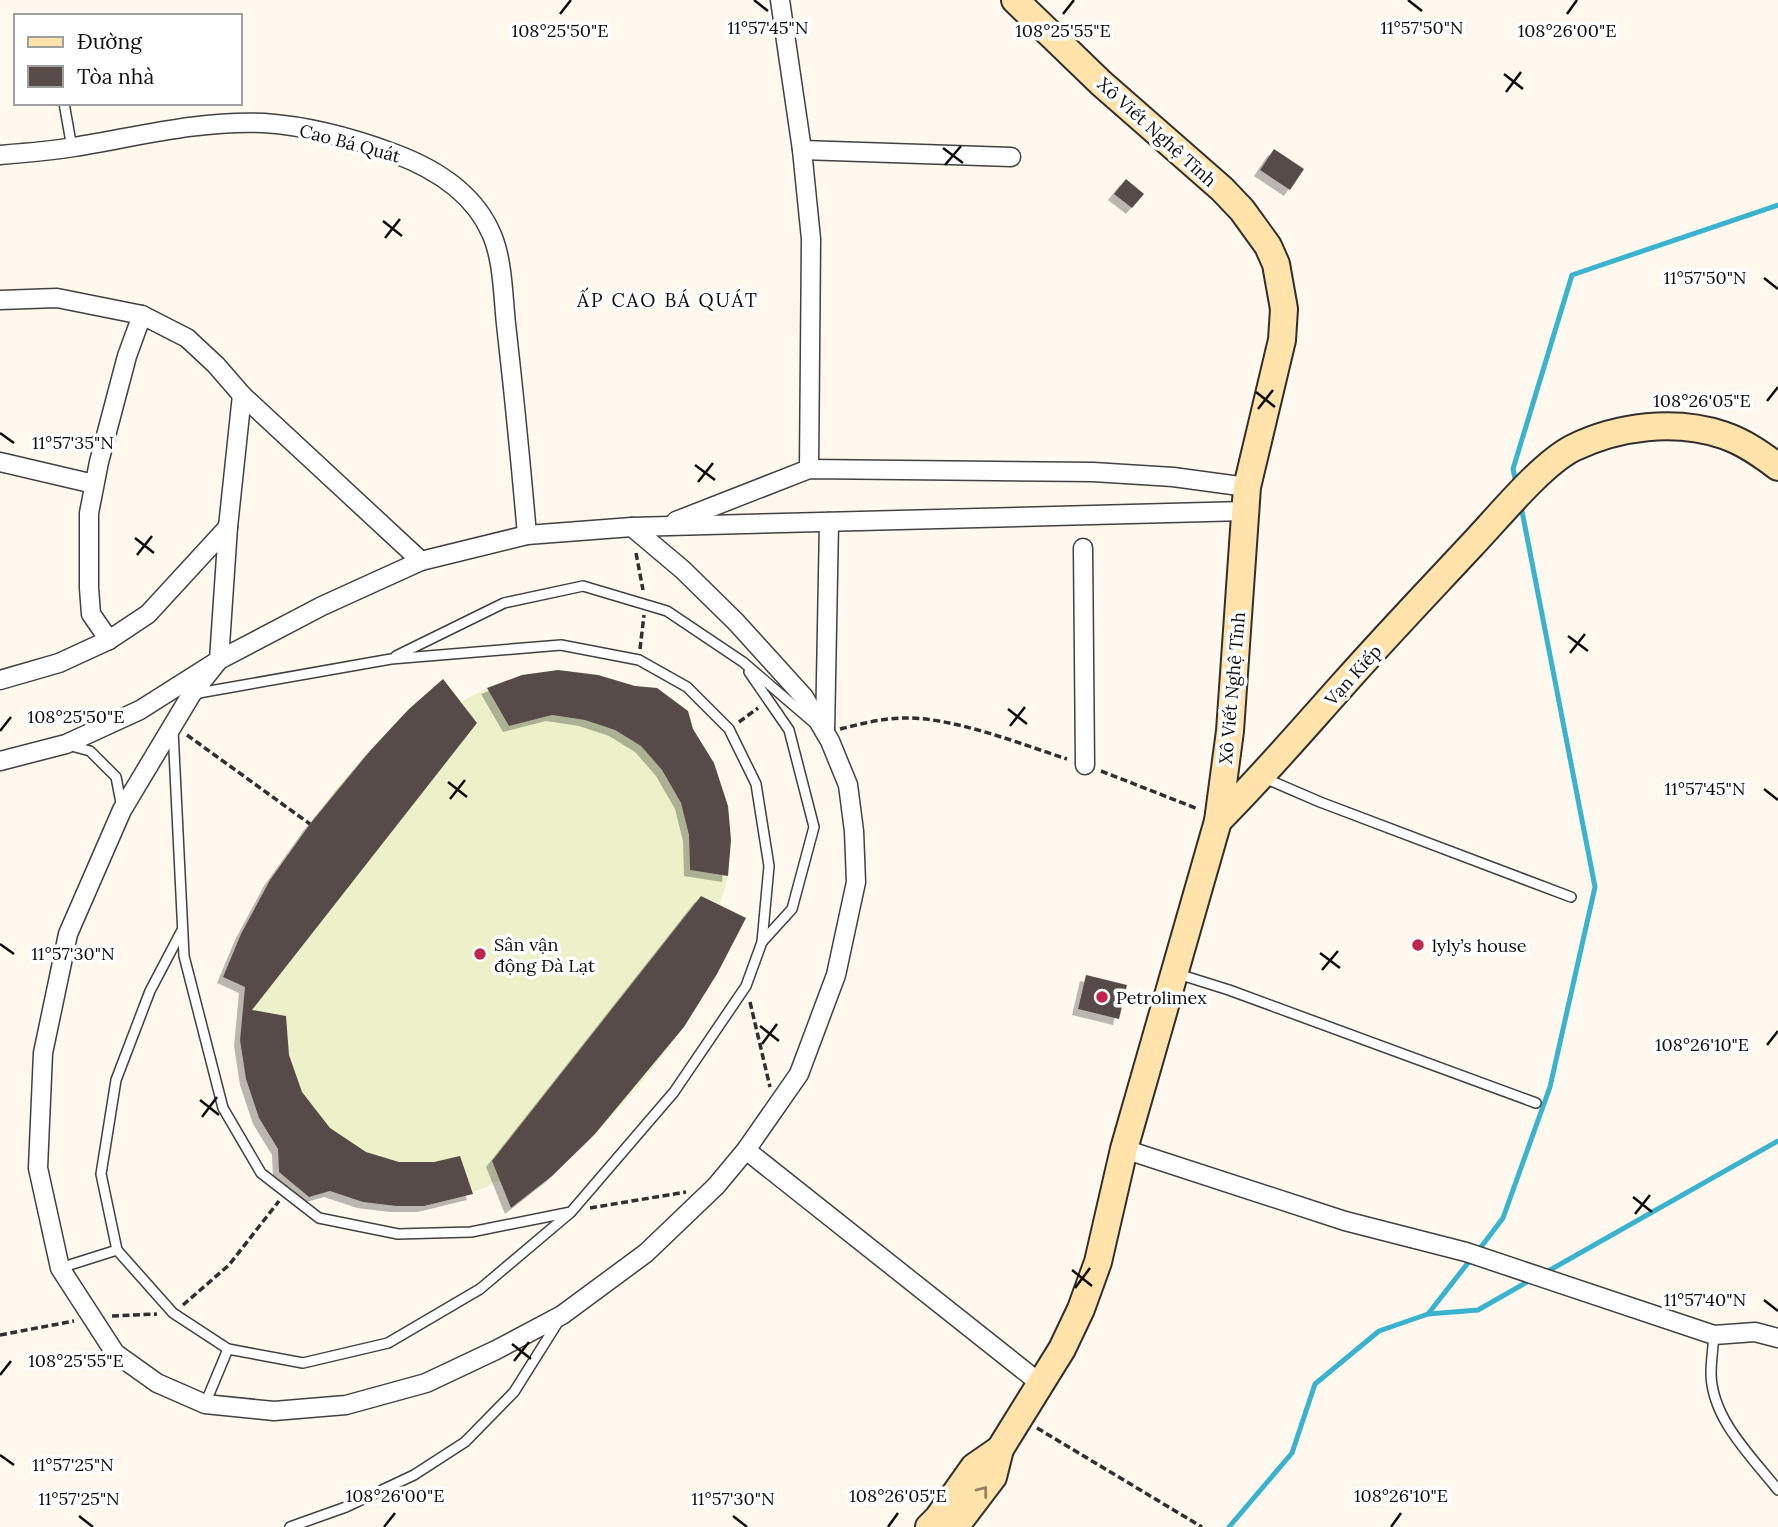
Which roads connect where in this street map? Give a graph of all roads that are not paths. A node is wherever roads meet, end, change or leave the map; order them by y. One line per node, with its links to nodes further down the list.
1 (780, 0): 5 (street)
2 (1015, 0): 15 (main road, Xô Viết Nghệ Tĩnh)
3 (64, 105): 4 (lane)
4 (72, 148): 6 (street, Cao Bá Quát); 20 (street, Cao Bá Quát)
5 (802, 150): 7 (street); 13 (street)
6 (0, 155)
7 (1011, 157)
8 (0, 300): 9 (street)
9 (142, 315): 10 (street); 14 (street)
10 (242, 395): 18 (street); 22 (street)
11 (0, 462): 14 (street)
12 (1778, 467): 34 (main road, Vạn Kiếp)
13 (810, 470): 15 (street); 17 (street)
14 (94, 484): 23 (street)
15 (1246, 499): 16 (street); 36 (main road, Xô Viết Nghệ Tĩnh)
16 (829, 522): 17 (street); 30 (street)
17 (663, 526): 19 (street)
18 (228, 527): 23 (street); 25 (street)
19 (632, 527): 20 (street); 30 (street)
20 (527, 535): 22 (street)
21 (1083, 548): 33 (street)
22 (421, 561): 25 (street)
23 (108, 640): 27 (street)
24 (391, 659): 26 (lane); 28 (lane); 39 (lane)
25 (219, 660): 28 (street); 31 (street)
26 (743, 662): 30 (lane); 39 (lane)
27 (0, 680)
28 (191, 695): 29 (street)
29 (173, 725): 35 (street); 38 (lane)
30 (825, 733): 43 (street)
31 (66, 744): 32 (street); 35 (lane)
32 (0, 761)
33 (1085, 765)
34 (1262, 777): 36 (main road, Vạn Kiếp); 37 (lane)
35 (122, 810): 46 (street)
36 (1218, 821): 40 (main road, Xô Viết Nghệ Tĩnh)
37 (1571, 897)
38 (182, 930): 44 (lane); 45 (lane)
39 (762, 942): 44 (lane)
40 (1173, 972): 41 (lane); 42 (main road, Xô Viết Nghệ Tĩnh)
41 (1536, 1103)
42 (1124, 1149): 48 (street); 51 (main road, Xô Viết Nghệ Tĩnh)
43 (746, 1150): 47 (street); 51 (street)
44 (571, 1212): 50 (lane)
45 (117, 1250): 46 (lane); 50 (lane)
46 (60, 1268): 52 (street)
47 (562, 1315): 52 (street); 55 (lane)
48 (1714, 1335): 49 (street); 54 (lane)
49 (1778, 1338)
50 (228, 1349): 52 (lane)
51 (1041, 1384): 53 (main road, Xô Viết Nghệ Tĩnh)
52 (205, 1404)
53 (1000, 1449): 56 (main road, Xô Viết Nghệ Tĩnh); 57 (main road, Xô Viết Nghệ Tĩnh, one-way to 53)
54 (1778, 1490)
55 (290, 1527)
56 (929, 1527)
57 (955, 1527)

